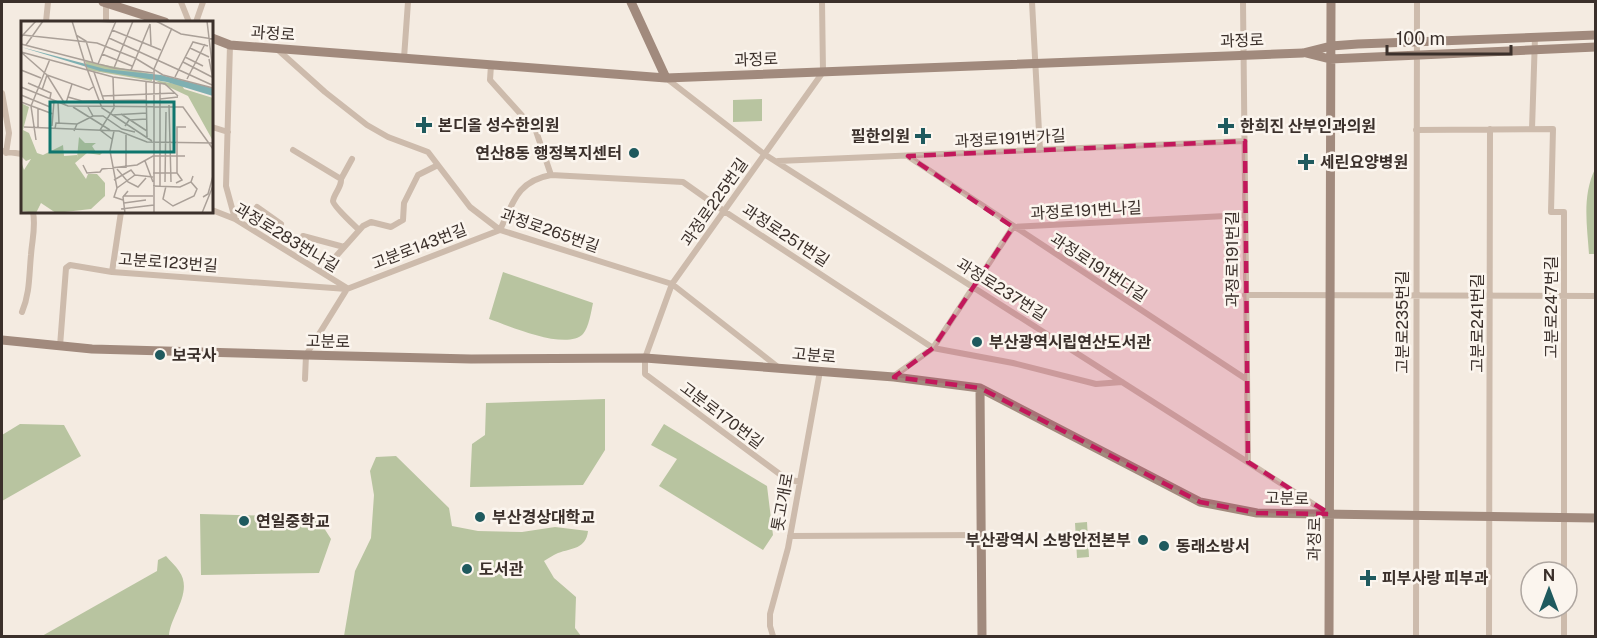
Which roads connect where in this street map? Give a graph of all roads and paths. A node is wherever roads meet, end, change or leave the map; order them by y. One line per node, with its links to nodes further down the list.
1 (48, 2): 12 (street)
2 (104, 2): 13 (street); 14 (main road)
3 (181, 2): 15 (street)
4 (203, 2): 16 (street)
5 (408, 2): 29 (street)
6 (631, 2): 34 (main road)
7 (822, 2): 33 (street)
8 (1032, 2): 31 (street)
9 (1243, 2): 28 (street, 과정로191번길)
10 (1331, 2): 22 (main road, 과정로)
11 (1417, 2): 20 (street, 고분로235번길)
12 (46, 21)
13 (106, 21)
14 (162, 21)
15 (189, 21)
16 (196, 21)
17 (1596, 35): 18 (main road)
18 (1535, 37): 20 (main road); 25 (street)
19 (213, 38): 21 (main road, 과정로)
20 (1417, 42): 22 (main road); 27 (street, 고분로235번길)
21 (230, 45): 24 (main road, 과정로); 40 (street)
22 (1331, 46): 26 (main road); 30 (main road, 과정로)
23 (1596, 47): 25 (main road)
24 (277, 48): 29 (main road, 과정로); 50 (street, 과정로265번길)
25 (1535, 50): 27 (main road); 38 (street)
26 (1304, 53): 28 (main road, 과정로); 30 (main road)
27 (1417, 54): 30 (main road); 39 (street, 고분로235번길)
28 (1244, 55): 31 (main road, 과정로); 41 (street, 과정로191번길)
29 (404, 58): 32 (main road, 과정로)
30 (1330, 59): 72 (main road, 과정로)
31 (1035, 63): 33 (main road, 과정로); 43 (street)
32 (491, 65): 34 (main road, 과정로); 51 (street)
33 (823, 72): 34 (main road, 과정로); 46 (street, 과정로225번길)
34 (666, 78): 46 (street, 과정로237번길)
35 (2, 93): 44 (street)
36 (213, 127): 40 (street)
37 (1490, 129): 38 (street); 39 (street); 74 (street, 고분로241번길)
38 (1532, 129): 75 (street, 고분로247번길)
39 (1416, 130): 73 (street, 고분로235번길)
40 (228, 132): 59 (street)
41 (1245, 141): 43 (street, 과정로191번가길); 58 (street, 과정로191번길)
42 (293, 150): 52 (street)
43 (1040, 150): 47 (street, 과정로191번가길)
44 (4, 152): 45 (street)
45 (21, 154)
46 (764, 154): 49 (street, 과정로237번길); 55 (street, 과정로225번길)
47 (908, 156): 49 (street, 과정로191번가길); 61 (street, 과정로191번다길)
48 (352, 159): 52 (street)
49 (776, 161): 69 (street, 과정로237번길)
50 (438, 165): 62 (street); 63 (street, 과정로265번길)
51 (551, 175): 55 (street, 과정로251번길); 63 (street)
52 (342, 179): 62 (street)
53 (257, 207): 60 (street)
54 (213, 210): 59 (street, 과정로283번나길)
55 (724, 211): 68 (street, 과정로225번길); 80 (street, 과정로251번길)
56 (33, 213): 77 (street)
57 (121, 213): 66 (street)
58 (1245, 215): 61 (street, 과정로191번나길); 71 (street, 과정로191번길)
59 (235, 219): 67 (street, 과정로283번나길)
60 (281, 224)
61 (1013, 226): 69 (street, 과정로191번나길); 87 (street, 과정로191번다길)
62 (359, 230): 65 (street)
63 (500, 230): 68 (street, 과정로265번길); 70 (street, 고분로143번길)
64 (303, 236): 65 (street)
65 (344, 247): 67 (street)
66 (112, 272): 70 (street, 고분로123번길); 79 (street, 고분로123번길)
67 (322, 272): 70 (street, 과정로283번나길)
68 (672, 284): 82 (street, 과정로225번길); 83 (street, 과정로265번길)
69 (974, 287): 80 (street, 과정로191번나길); 88 (street, 과정로237번길)
70 (347, 289): 81 (street)
71 (1245, 295): 72 (street); 87 (street, 과정로191번길)
72 (1330, 295): 73 (street); 92 (main road, 과정로)
73 (1416, 295): 74 (street); 93 (street, 고분로235번길)
74 (1490, 295): 75 (street); 94 (street, 고분로241번길)
75 (1564, 296): 76 (street); 95 (street, 고분로247번길)
76 (1596, 296)
77 (22, 312)
78 (2, 340): 79 (main road, 고분로)
79 (60, 346): 81 (main road, 고분로)
80 (933, 348): 85 (street, 과정로191번나길); 88 (street, 과정로251번길)
81 (306, 355): 82 (main road, 고분로); 86 (street)
82 (645, 358): 83 (main road, 고분로); 91 (street, 고분로170번길)
83 (778, 367): 84 (main road, 고분로)
84 (820, 371): 85 (main road, 고분로); 91 (street, 톳고개로)
85 (894, 376): 89 (main road, 고분로)
86 (306, 379)
87 (1246, 379): 90 (street, 과정로191번길)
88 (1123, 382): 90 (street, 과정로237번길)
89 (980, 388): 92 (main road, 고분로); 97 (main road)
90 (1248, 462): 92 (street, 과정로237번길)
91 (799, 482): 98 (street, 톳고개로)
92 (1329, 514): 93 (main road, 고분로); 103 (main road, 과정로)
93 (1416, 515): 94 (main road, 고분로); 104 (street, 고분로235번길)
94 (1489, 517): 95 (main road, 고분로); 105 (street, 고분로241번길)
95 (1564, 518): 96 (main road, 고분로); 99 (street, 고분로247번길)
96 (1596, 518)
97 (981, 535): 98 (street); 102 (main road)
98 (790, 536): 101 (street, 톳고개로)
99 (1564, 560)
100 (1564, 620): 106 (street)
101 (773, 636)
102 (982, 636)
103 (1329, 636)
104 (1416, 636)
105 (1489, 636)
106 (1564, 636)

